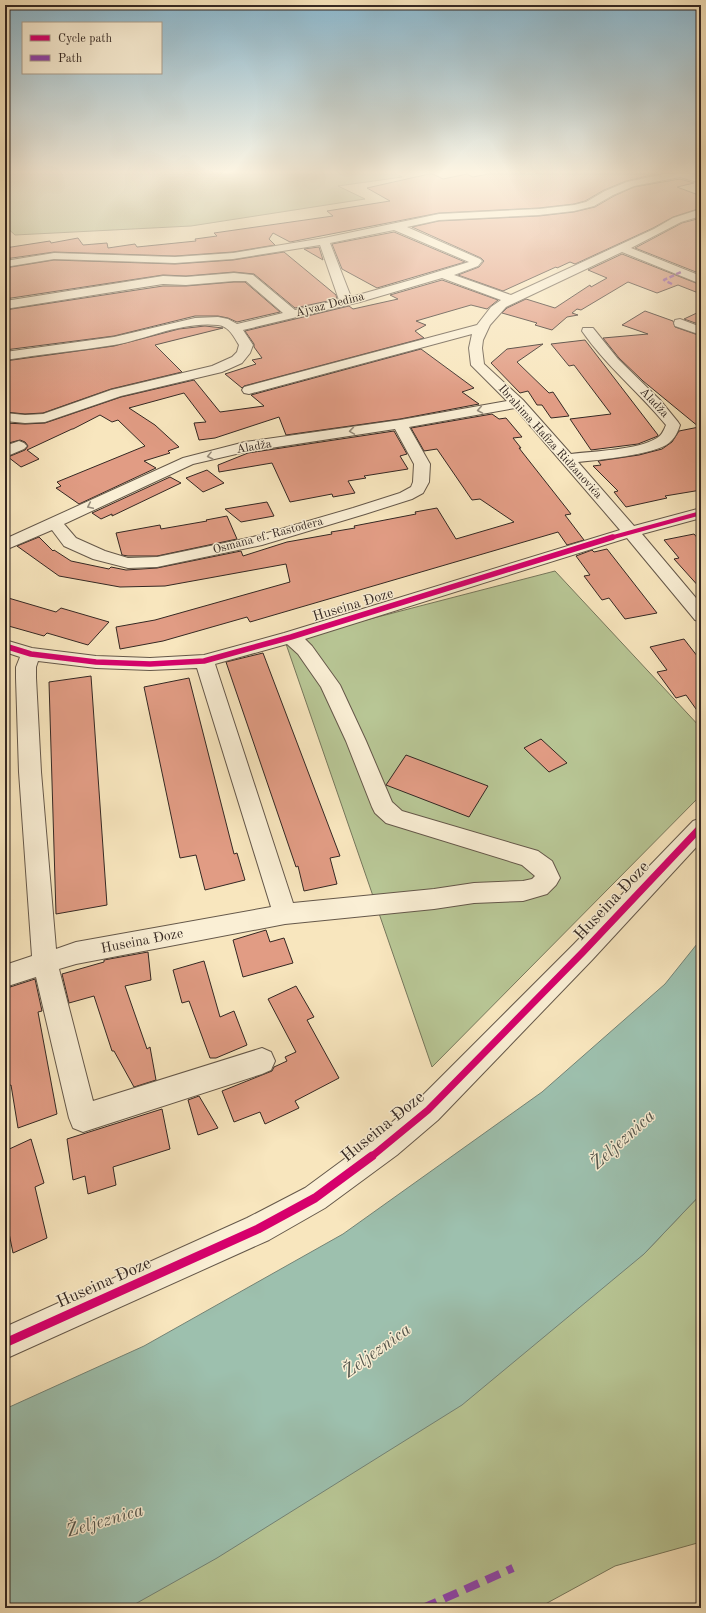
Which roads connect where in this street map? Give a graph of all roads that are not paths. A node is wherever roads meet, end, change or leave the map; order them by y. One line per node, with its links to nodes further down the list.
1 (274, 249): 6 (street)
2 (327, 249): 10 (street)
3 (449, 249): 7 (street, Ajvaz Dedina)
4 (618, 249): 9 (street, Ibrahima Hafiza Ridžanovića)
5 (624, 249): 8 (street)
6 (5, 264)
7 (444, 275): 9 (street); 10 (street, Ajvaz Dedina)
8 (701, 280)
9 (511, 299): 15 (street, Ibrahima Hafiza Ridžanovića)
10 (346, 301): 12 (street, Ajvaz Dedina)
11 (5, 305): 12 (street)
12 (292, 314): 14 (street, Ajvaz Dedina)
13 (680, 323): 17 (street)
14 (235, 328): 18 (street); 21 (street)
15 (481, 328): 19 (street); 20 (street, Ibrahima Hafiza Ridžanovića)
16 (588, 331): 25 (street, Aladža)
17 (701, 331)
18 (5, 356)
19 (249, 390)
20 (518, 403): 22 (street, Aladža, one-way to 22); 25 (street, Ibrahima Hafiza Ridžanovića)
21 (5, 417)
22 (400, 424): 27 (street, Aladža, one-way to 27); 27 (street, Osmana ef. Rastodera)
23 (19, 446): 24 (street)
24 (5, 452)
25 (568, 459): 28 (street, Ibrahima Hafiza Ridžanovića)
26 (701, 512): 28 (street, Huseina Đoze)
27 (54, 522): 29 (street, Aladža)
28 (630, 532): 30 (street); 31 (street, Huseina Đoze)
29 (5, 545)
30 (701, 616)
31 (291, 637): 34 (street, Huseina Đoze); 36 (street, Huseina Đoze)
32 (5, 646): 33 (street, Huseina Đoze)
33 (31, 654): 34 (street, Huseina Đoze); 37 (street)
34 (204, 661): 36 (street)
35 (701, 827): 40 (street, Huseina Đoze)
36 (285, 914): 37 (street, Huseina Đoze)
37 (45, 962): 38 (street, Huseina Đoze); 39 (street)
38 (5, 976)
39 (262, 1061)
40 (5, 1343)

